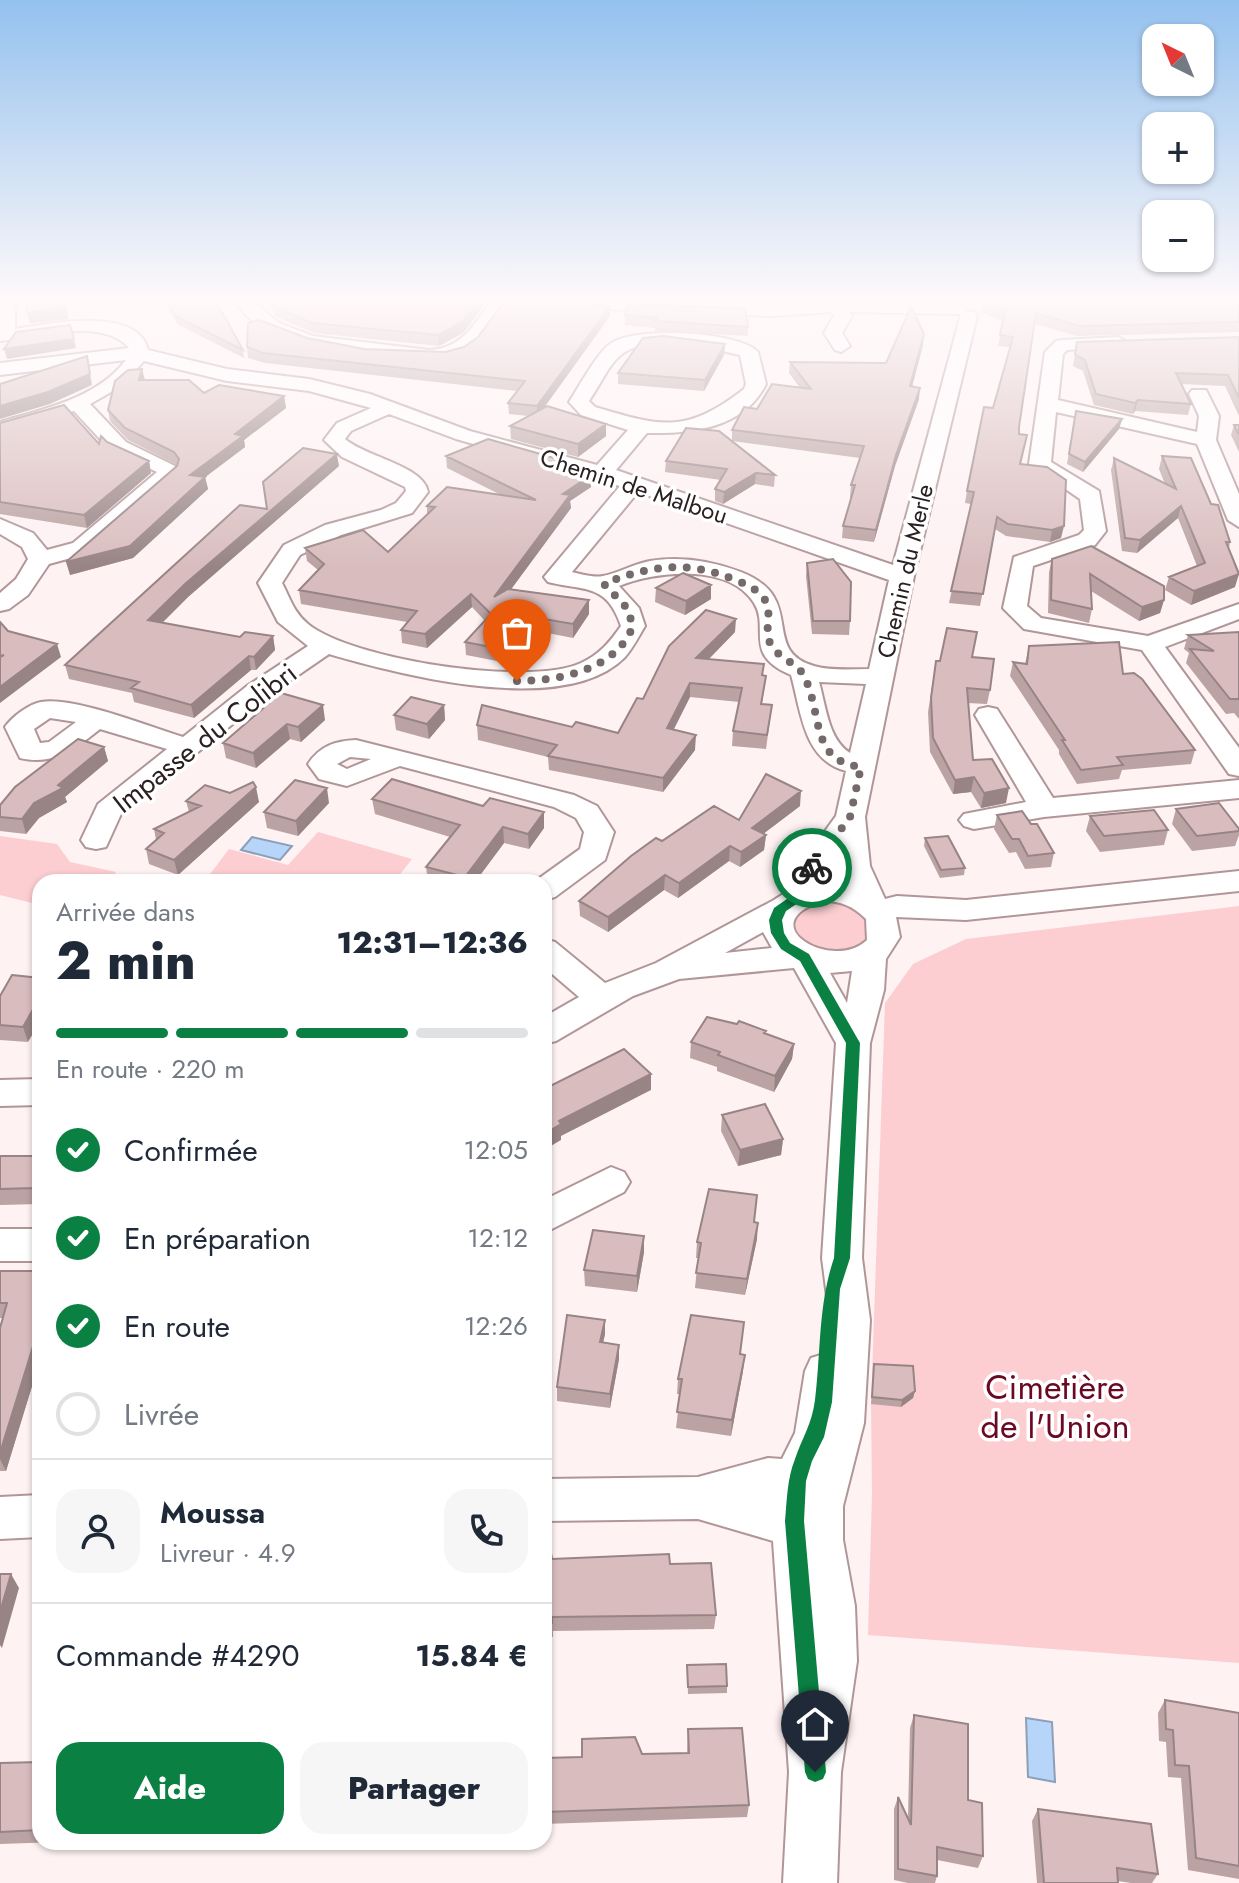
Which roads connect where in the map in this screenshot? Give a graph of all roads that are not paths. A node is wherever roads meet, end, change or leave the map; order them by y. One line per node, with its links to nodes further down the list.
1 (98, 391): 8 (street)
2 (330, 391): 10 (street, Chemin de Malbou)
3 (586, 391): 11 (street)
4 (753, 391): 11 (street)
5 (946, 391): 19 (street, Chemin du Merle)
6 (1050, 391): 9 (street)
7 (1199, 394): 13 (street)
8 (74, 404): 12 (street); 18 (street)
9 (1048, 404): 13 (street); 23 (street)
10 (389, 407): 14 (street, Chemin de Malbou); 24 (street)
11 (641, 427): 14 (street)
12 (0, 428)
13 (1206, 440): 16 (street)
14 (601, 472): 15 (street, Chemin de Malbou)
15 (634, 483): 19 (street, Chemin de Malbou); 20 (street)
16 (1239, 520)
17 (0, 526): 18 (street)
18 (40, 559): 21 (street)
19 (902, 576): 26 (street, Chemin du Merle)
20 (604, 584): 24 (street); 25 (street)
21 (0, 604)
22 (1239, 611): 23 (street)
23 (1150, 644): 32 (street)
24 (324, 646): 29 (street, Impasse du Colibri)
25 (803, 672): 26 (street); 31 (street)
26 (880, 677): 31 (street, Chemin du Merle)
27 (988, 715): 34 (street)
28 (95, 720): 29 (street)
29 (189, 747): 37 (street, Impasse du Colibri)
30 (397, 758): 39 (street)
31 (861, 767): 35 (street, Chemin du Merle)
32 (1239, 768)
33 (1239, 789): 34 (street)
34 (1044, 808): 36 (street)
35 (850, 817): 40 (street, Chemin du Merle); 41 (street, Chemin du Merle)
36 (974, 820)
37 (96, 840)
38 (1239, 881): 42 (street)
39 (552, 885)
40 (792, 901): 41 (street); 45 (street); 46 (street)
41 (876, 909): 42 (street); 43 (street)
42 (966, 910): 43 (street)
43 (875, 952): 45 (street); 49 (street)
44 (552, 957): 47 (street)
45 (803, 957): 46 (street); 49 (street)
46 (668, 971): 47 (street)
47 (603, 999): 48 (street)
48 (552, 1028)
49 (853, 1043): 57 (street)
50 (32, 1092): 51 (street)
51 (0, 1093)
52 (611, 1182): 53 (street)
53 (552, 1214)
54 (0, 1245): 55 (street)
55 (32, 1245)
56 (552, 1500): 57 (street)
57 (804, 1503): 60 (street)
58 (32, 1516): 59 (street)
59 (0, 1518)
60 (810, 1883)

